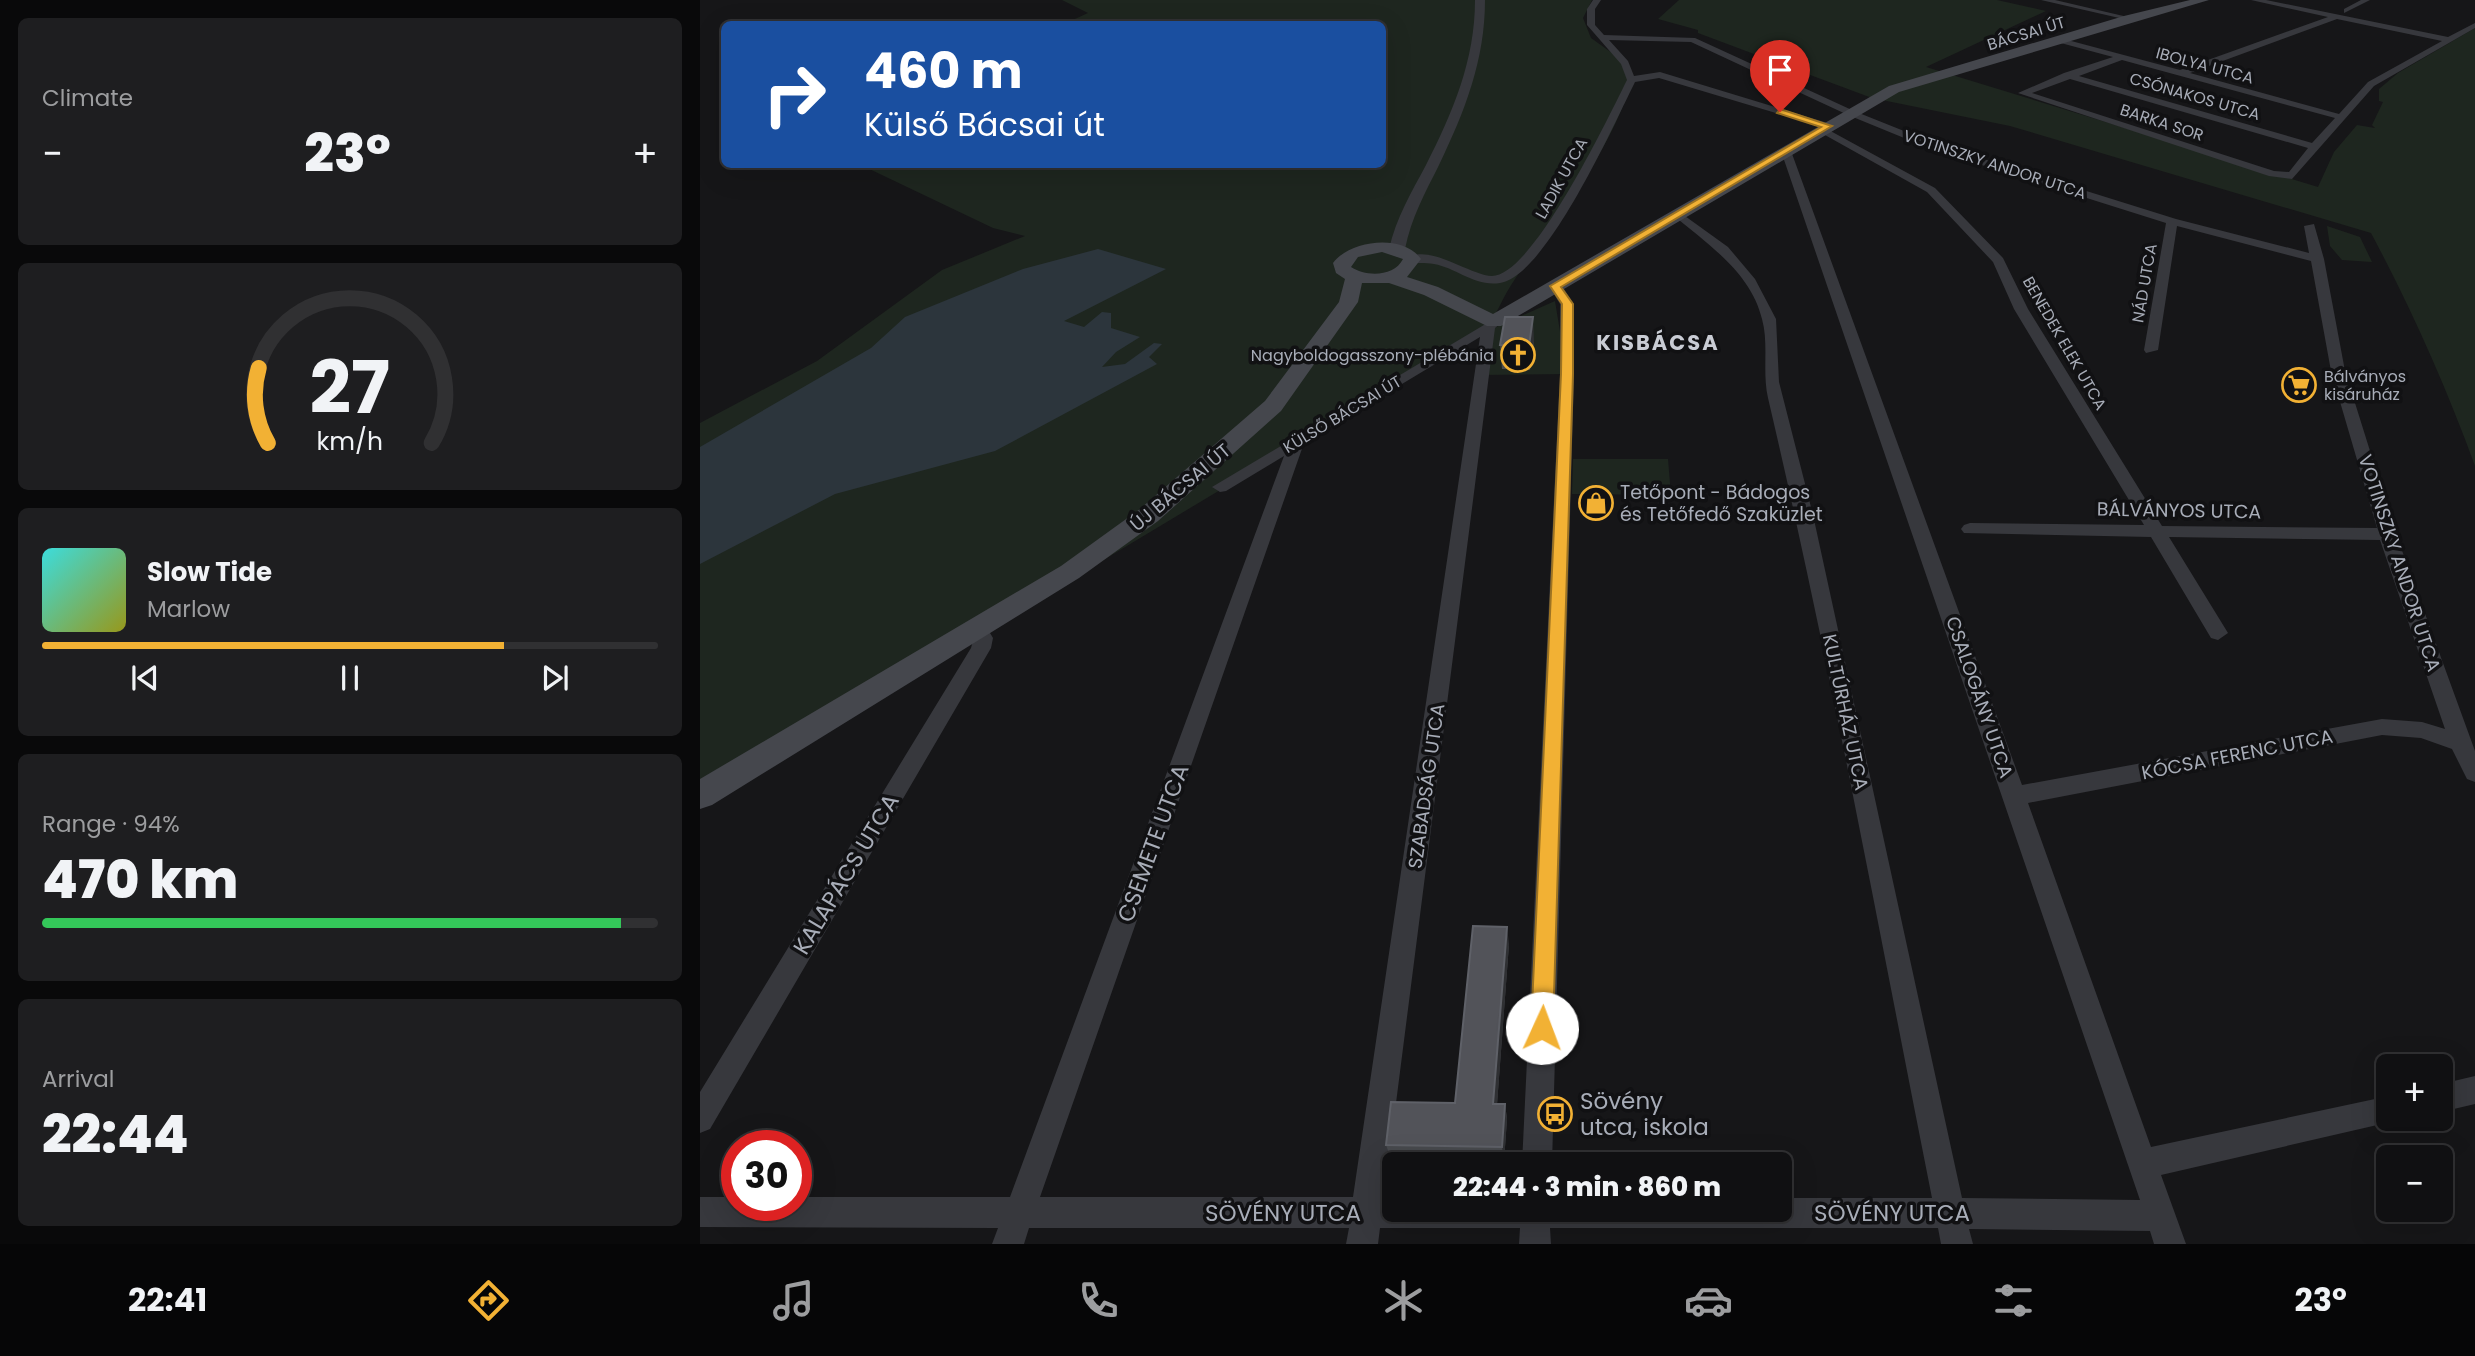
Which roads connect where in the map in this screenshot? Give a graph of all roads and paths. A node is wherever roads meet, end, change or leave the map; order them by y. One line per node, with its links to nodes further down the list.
1 (1480, 0): 25 (street, ÚJ BÁCSAI ÚT)
2 (1597, 0): 11 (street)
3 (2045, 0): 9 (street)
4 (2204, 0): 9 (main road, BÁCSAI ÚT)
5 (2255, 0): 8 (street)
6 (2366, 0): 7 (street)
7 (2347, 11)
8 (2336, 17): 12 (street); 15 (street)
9 (2128, 18): 13 (main road, BÁCSAI ÚT)
10 (2475, 25): 12 (street)
11 (1599, 37): 17 (street); 18 (street, VOTINSZKY ANDOR UTCA)
12 (2446, 39): 19 (street)
13 (2060, 40): 14 (street, IBOLYA UTCA); 18 (main road, BÁCSAI ÚT)
14 (2122, 57): 15 (street, IBOLYA UTCA); 16 (street)
15 (2181, 73): 19 (street, IBOLYA UTCA)
16 (2067, 75): 21 (street, CSÓNAKOS UTCA); 21 (street, BARKA SOR)
17 (1631, 80): 20 (street, BENEDEK ELEK UTCA); 29 (street, LADIK UTCA)
18 (1856, 109): 20 (main road, KÜLSŐ BÁCSAI ÚT); 24 (street, VOTINSZKY ANDOR UTCA)
19 (2341, 117): 21 (street)
20 (1825, 128): 22 (main road, KÜLSŐ BÁCSAI ÚT); 38 (street, BENEDEK ELEK UTCA)
21 (2314, 147)
22 (1786, 152): 23 (main road, KÜLSŐ BÁCSAI ÚT); 45 (street, CSALOGÁNY UTCA)
23 (1678, 214): 31 (main road, KÜLSŐ BÁCSAI ÚT); 57 (street, KULTÚRHÁZ UTCA)
24 (2172, 221): 28 (street, VOTINSZKY ANDOR UTCA); 34 (street, NÁD UTCA)
25 (1402, 225): 27 (street, ÚJ BÁCSAI ÚT); 29 (street, ÚJ BÁCSAI ÚT)
26 (2310, 226): 28 (street, VOTINSZKY ANDOR UTCA)
27 (1373, 248): 29 (main road, ÚJ BÁCSAI ÚT); 30 (main road, ÚJ BÁCSAI ÚT)
28 (2318, 259): 39 (street, VOTINSZKY ANDOR UTCA)
29 (1396, 267): 30 (main road, ÚJ BÁCSAI ÚT); 32 (main road, ÚJ BÁCSAI ÚT); 33 (main road, ÚJ BÁCSAI ÚT)
30 (1355, 277): 32 (main road, ÚJ BÁCSAI ÚT)
31 (1555, 286): 33 (main road, KÜLSŐ BÁCSAI ÚT); 50 (street)
32 (1349, 302): 40 (main road, ÚJ BÁCSAI ÚT)
33 (1491, 325): 35 (street, KÜLSŐ BÁCSAI ÚT); 55 (street, SZABADSÁG UTCA)
34 (2151, 350)
35 (1297, 441): 36 (street, KÜLSŐ BÁCSAI ÚT); 52 (street, CSEMETE UTCA)
36 (1220, 487)
37 (1970, 529): 38 (street, BÁLVÁNYOS UTCA)
38 (2157, 530): 39 (street, BÁLVÁNYOS UTCA); 41 (street, BENEDEK ELEK UTCA)
39 (2387, 534): 42 (street, VOTINSZKY ANDOR UTCA)
40 (973, 631): 44 (main road, ÚJ BÁCSAI ÚT); 49 (street, KALAPÁCS UTCA)
41 (2218, 633)
42 (2460, 743): 43 (street, VOTINSZKY ANDOR UTCA); 45 (street, KÓCSA FERENC UTCA)
43 (2475, 773)
44 (700, 795)
45 (2014, 796): 51 (street, CSALOGÁNY UTCA)
46 (2475, 1090): 47 (street)
47 (2453, 1095)
48 (2376, 1113): 51 (street)
49 (700, 1119)
50 (1537, 1152)
51 (2143, 1164): 59 (street, CSALOGÁNY UTCA)
52 (1021, 1211): 53 (street, SÖVÉNY UTCA); 55 (street, SÖVÉNY UTCA); 60 (street, CSEMETE UTCA)
53 (700, 1212)
54 (1792, 1212): 57 (street, SÖVÉNY UTCA)
55 (1367, 1213): 56 (street, SÖVÉNY UTCA); 61 (street, SZABADSÁG UTCA)
56 (1382, 1213)
57 (1952, 1213): 59 (street, SÖVÉNY UTCA); 63 (street, KULTÚRHÁZ UTCA)
58 (1535, 1222): 62 (street)
59 (2166, 1230)
60 (1008, 1244)
61 (1362, 1244)
62 (1535, 1244)
63 (1957, 1244)

